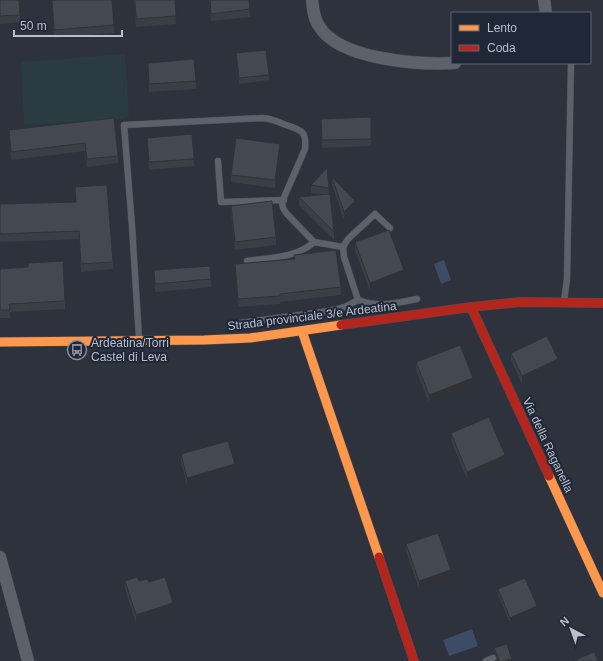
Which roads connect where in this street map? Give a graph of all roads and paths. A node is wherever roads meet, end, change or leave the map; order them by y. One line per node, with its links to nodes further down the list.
1 (312, 0): 4 (street)
2 (544, 0): 3 (street)
3 (546, 12)
4 (451, 63)
5 (571, 64): 14 (lane)
6 (218, 161): 7 (lane)
7 (284, 200): 9 (lane); 19 (lane)
8 (390, 228): 10 (lane)
9 (314, 242): 10 (lane); 11 (lane)
10 (343, 247): 13 (lane)
11 (247, 261)
12 (417, 299): 13 (lane)
13 (358, 300): 17 (lane)
14 (564, 302): 15 (street, Strada provinciale 3/e Ardeatina); 16 (street, Strada provinciale 3/e Ardeatina)
15 (603, 303)
16 (471, 307): 18 (street, Strada provinciale 3/e Ardeatina); 22 (street, Via della Raganella)
17 (240, 323)
18 (302, 331): 19 (street, Strada provinciale 3/e Ardeatina); 25 (street)
19 (139, 340): 20 (street, Strada provinciale 3/e Ardeatina)
20 (0, 342)
21 (0, 557): 24 (street)
22 (603, 593)
23 (493, 658): 26 (lane)
24 (28, 661)
25 (414, 661)
26 (486, 661)

